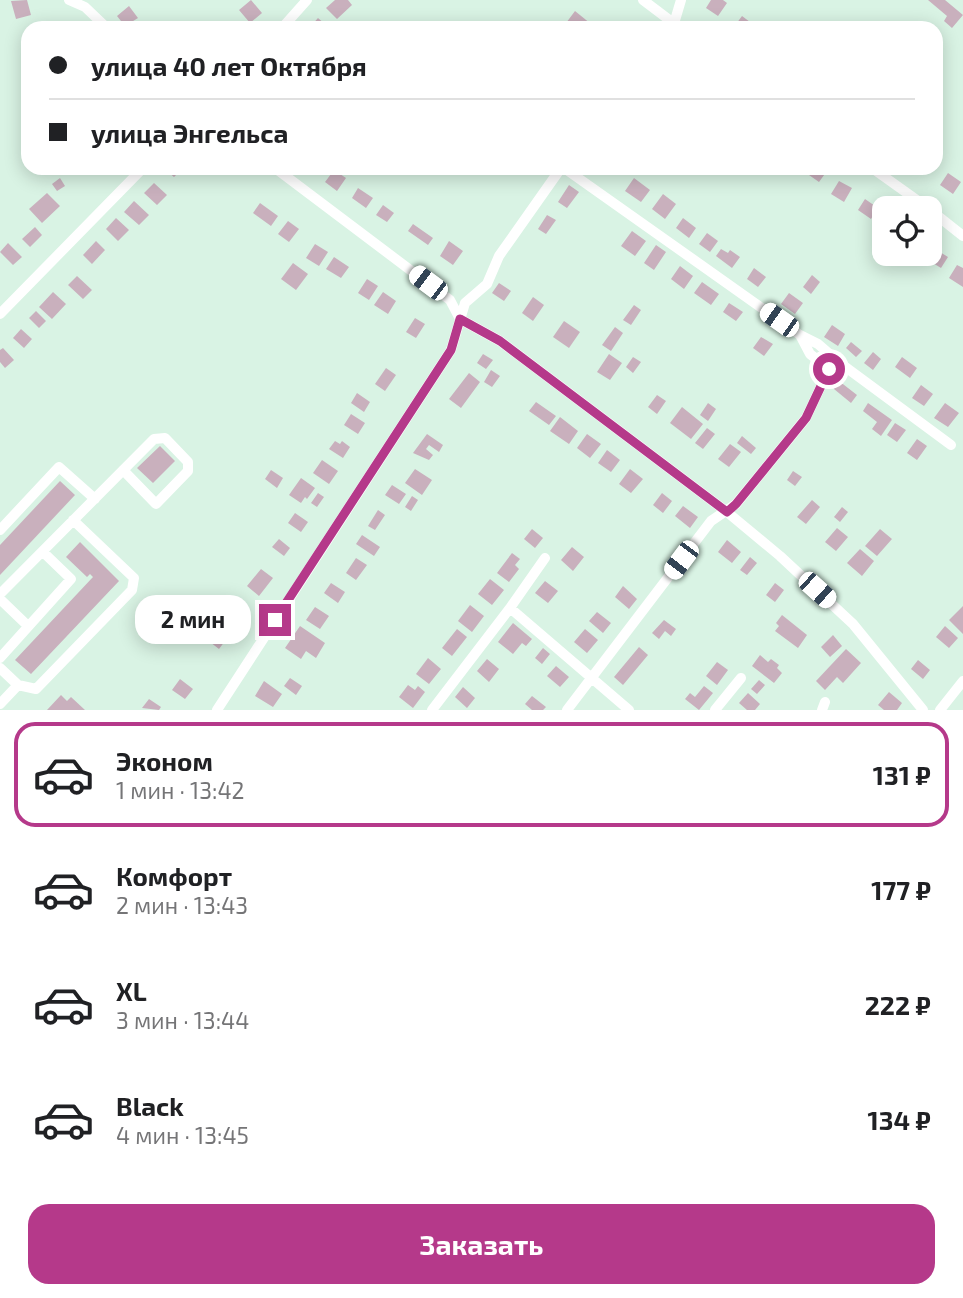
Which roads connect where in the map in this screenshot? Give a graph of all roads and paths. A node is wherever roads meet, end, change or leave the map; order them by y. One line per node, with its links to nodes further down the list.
1 (69, 0): 5 (street)
2 (307, 0): 6 (street)
3 (643, 0): 7 (street)
4 (681, 0): 8 (street)
5 (100, 21)
6 (288, 21)
7 (669, 21)
8 (677, 21)
9 (136, 175): 17 (street)
10 (284, 175): 18 (street)
11 (558, 175): 18 (street)
12 (573, 175): 19 (street)
13 (882, 175): 14 (street)
14 (911, 196)
15 (942, 219): 16 (street)
16 (963, 236)
17 (0, 314)
18 (460, 319): 25 (street); 40 (street)
19 (800, 335): 20 (street); 21 (street)
20 (840, 363): 21 (street); 22 (street)
21 (829, 369): 25 (street)
22 (951, 445)
23 (123, 470): 23 (street); 24 (street)
24 (95, 499): 26 (street); 27 (street)
25 (727, 512): 35 (street); 45 (street)
26 (73, 520): 28 (street); 38 (street)
27 (0, 530)
28 (43, 552): 30 (street); 32 (street)
29 (545, 558): 31 (street)
30 (0, 597): 32 (street)
31 (510, 608): 35 (street); 41 (street)
32 (28, 626): 33 (street)
33 (0, 658)
34 (0, 668): 38 (street)
35 (592, 677): 42 (street); 43 (street)
36 (741, 678): 44 (street)
37 (963, 681): 46 (street)
38 (18, 685): 39 (street)
39 (0, 704)
40 (217, 710)
41 (432, 710)
42 (567, 710)
43 (629, 710)
44 (715, 710)
45 (923, 710)
46 (940, 710)

